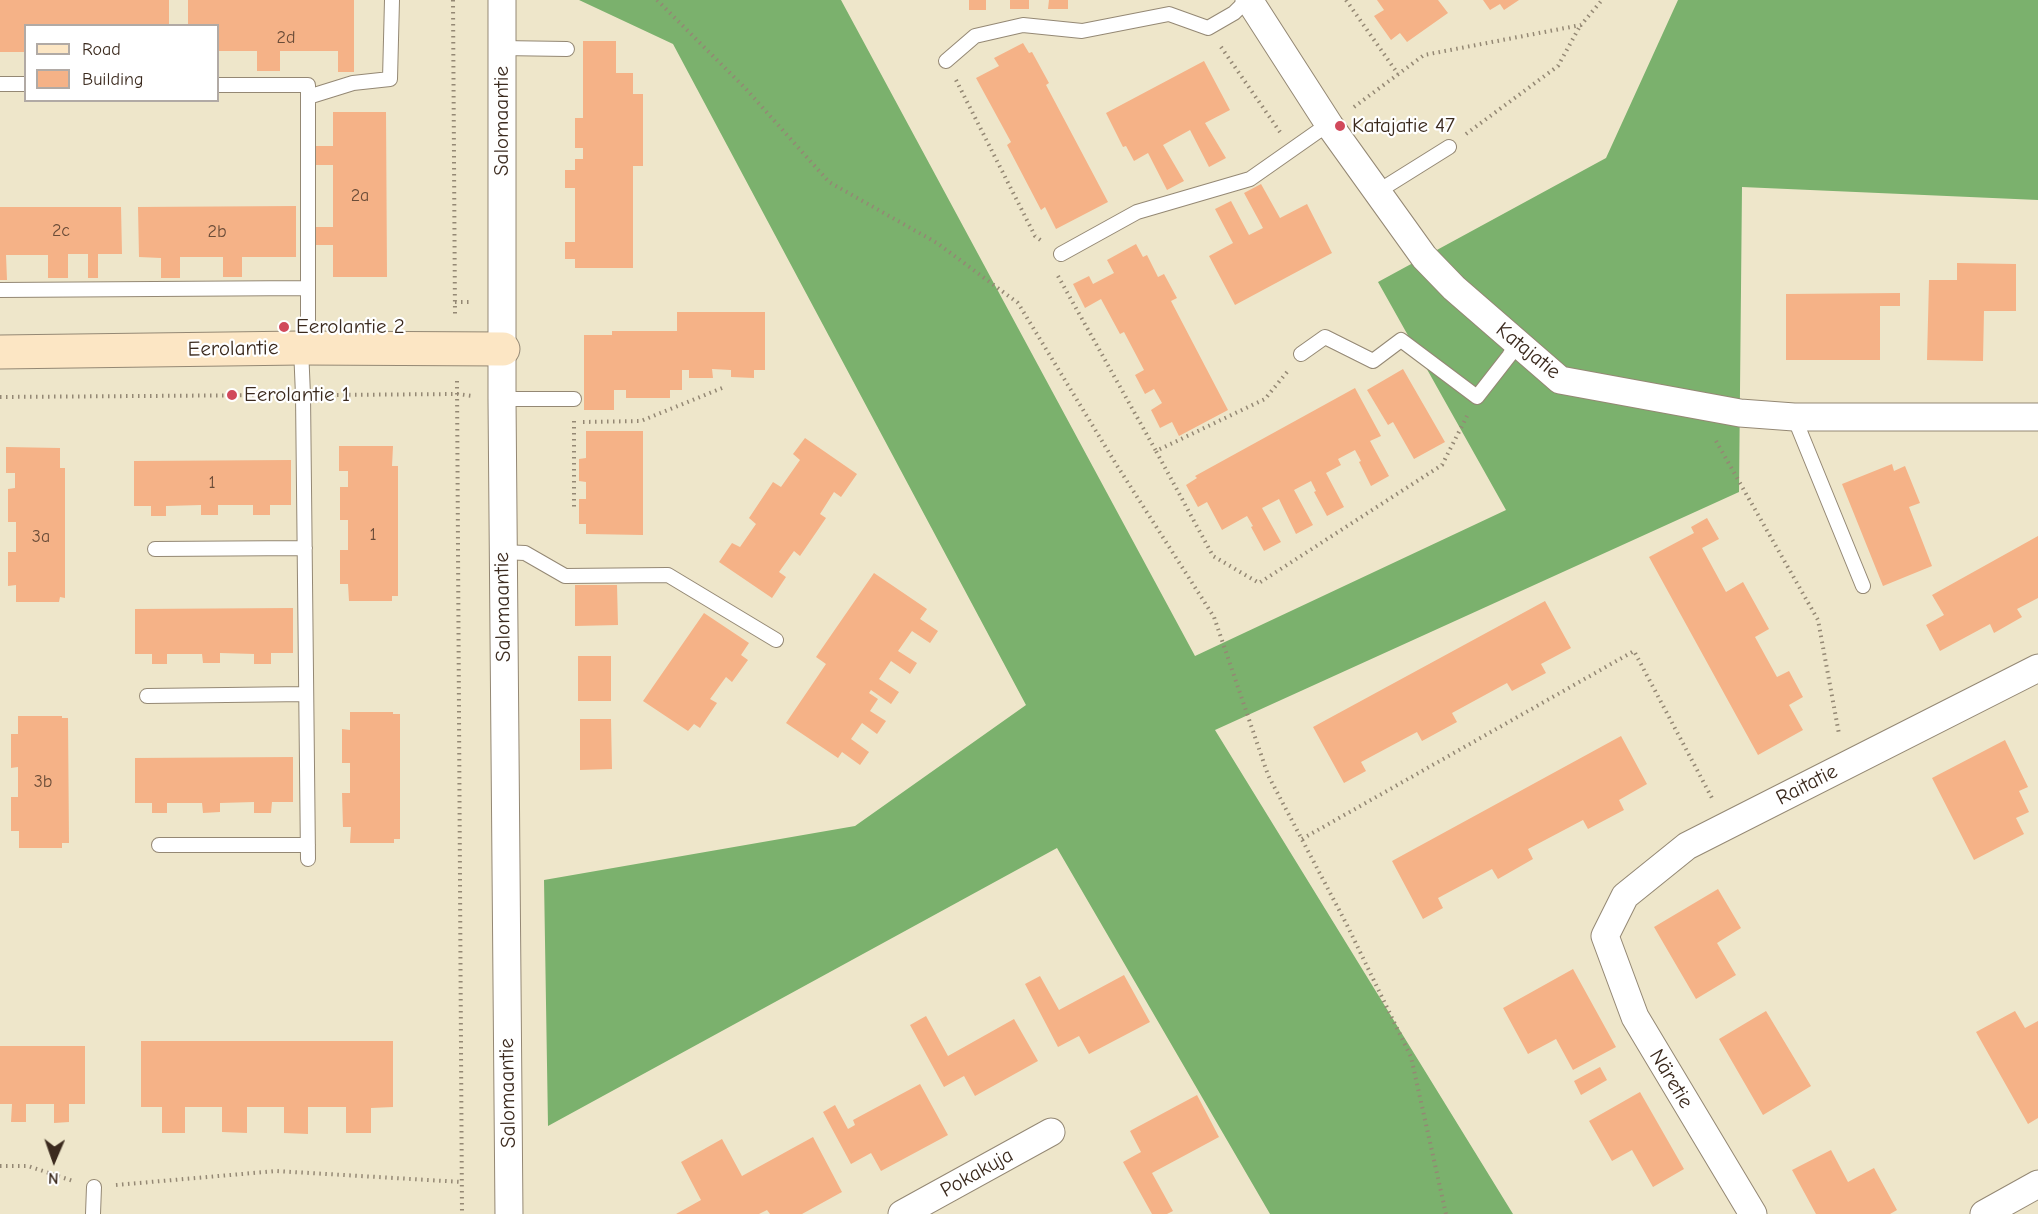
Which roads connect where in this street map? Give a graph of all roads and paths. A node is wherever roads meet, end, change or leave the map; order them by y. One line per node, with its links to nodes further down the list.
1 (392, 0): 17 (lane)
2 (453, 0): 27 (path)
3 (502, 0): 10 (street, Salomaantie)
4 (657, 0): 53 (path)
5 (1248, 0): 9 (lane); 18 (street, Katajatie)
6 (1346, 0): 13 (path)
7 (1602, 0): 8 (path)
8 (1581, 25): 13 (path); 19 (path)
9 (1208, 28): 12 (lane); 20 (path)
10 (501, 48): 11 (lane); 28 (street, Salomaantie)
11 (567, 49)
12 (946, 61)
13 (1398, 74): 18 (path)
14 (0, 84): 15 (lane)
15 (24, 84)
16 (219, 85): 17 (lane)
17 (308, 97): 23 (lane)
18 (1330, 126): 20 (lane); 21 (street, Katajatie)
19 (1449, 147): 21 (lane)
20 (1292, 150): 22 (lane)
21 (1377, 192): 25 (street, Katajatie)
22 (1061, 254)
23 (309, 288): 24 (lane); 26 (lane)
24 (0, 290)
25 (1517, 343): 35 (lane); 38 (street, Katajatie)
26 (304, 348): 27 (street, Eerolantie); 29 (street, Eerolantie); 33 (lane)
27 (455, 348): 28 (street, Eerolantie); 32 (path)
28 (502, 349): 36 (street, Salomaantie)
29 (0, 352)
30 (1301, 354): 35 (lane); 35 (path)
31 (722, 388): 40 (path)
32 (458, 394): 33 (path); 60 (path)
33 (303, 395): 34 (path); 43 (lane)
34 (0, 397)
35 (1477, 397)
36 (502, 399): 37 (lane); 45 (street, Salomaantie)
37 (574, 399): 40 (path)
38 (1794, 417): 39 (street, Katajatie); 46 (lane)
39 (2038, 417)
40 (574, 422): 42 (path)
41 (1715, 439): 51 (path)
42 (574, 510)
43 (305, 548): 44 (lane); 49 (lane)
44 (155, 549)
45 (503, 552): 47 (lane); 65 (street, Salomaantie)
46 (1863, 585)
47 (776, 640)
48 (2038, 668): 51 (street, Raitatie)
49 (306, 694): 50 (lane); 55 (lane)
50 (147, 696)
51 (1845, 766): 52 (street, Raitatie)
52 (1727, 826): 53 (path); 57 (street, Raitatie)
53 (1302, 839): 67 (path)
54 (159, 845): 55 (lane)
55 (308, 845): 56 (lane)
56 (308, 859)
57 (1605, 936): 68 (street, Näretie)
58 (1051, 1132): 66 (street, Pokakuja)
59 (0, 1166): 62 (path)
60 (462, 1182): 62 (path); 64 (path)
61 (2038, 1184): 69 (street)
62 (94, 1187): 63 (lane)
63 (93, 1214)
64 (462, 1214)
65 (509, 1214)
66 (902, 1214)
67 (1446, 1214)
68 (1753, 1214)
69 (1984, 1214)

